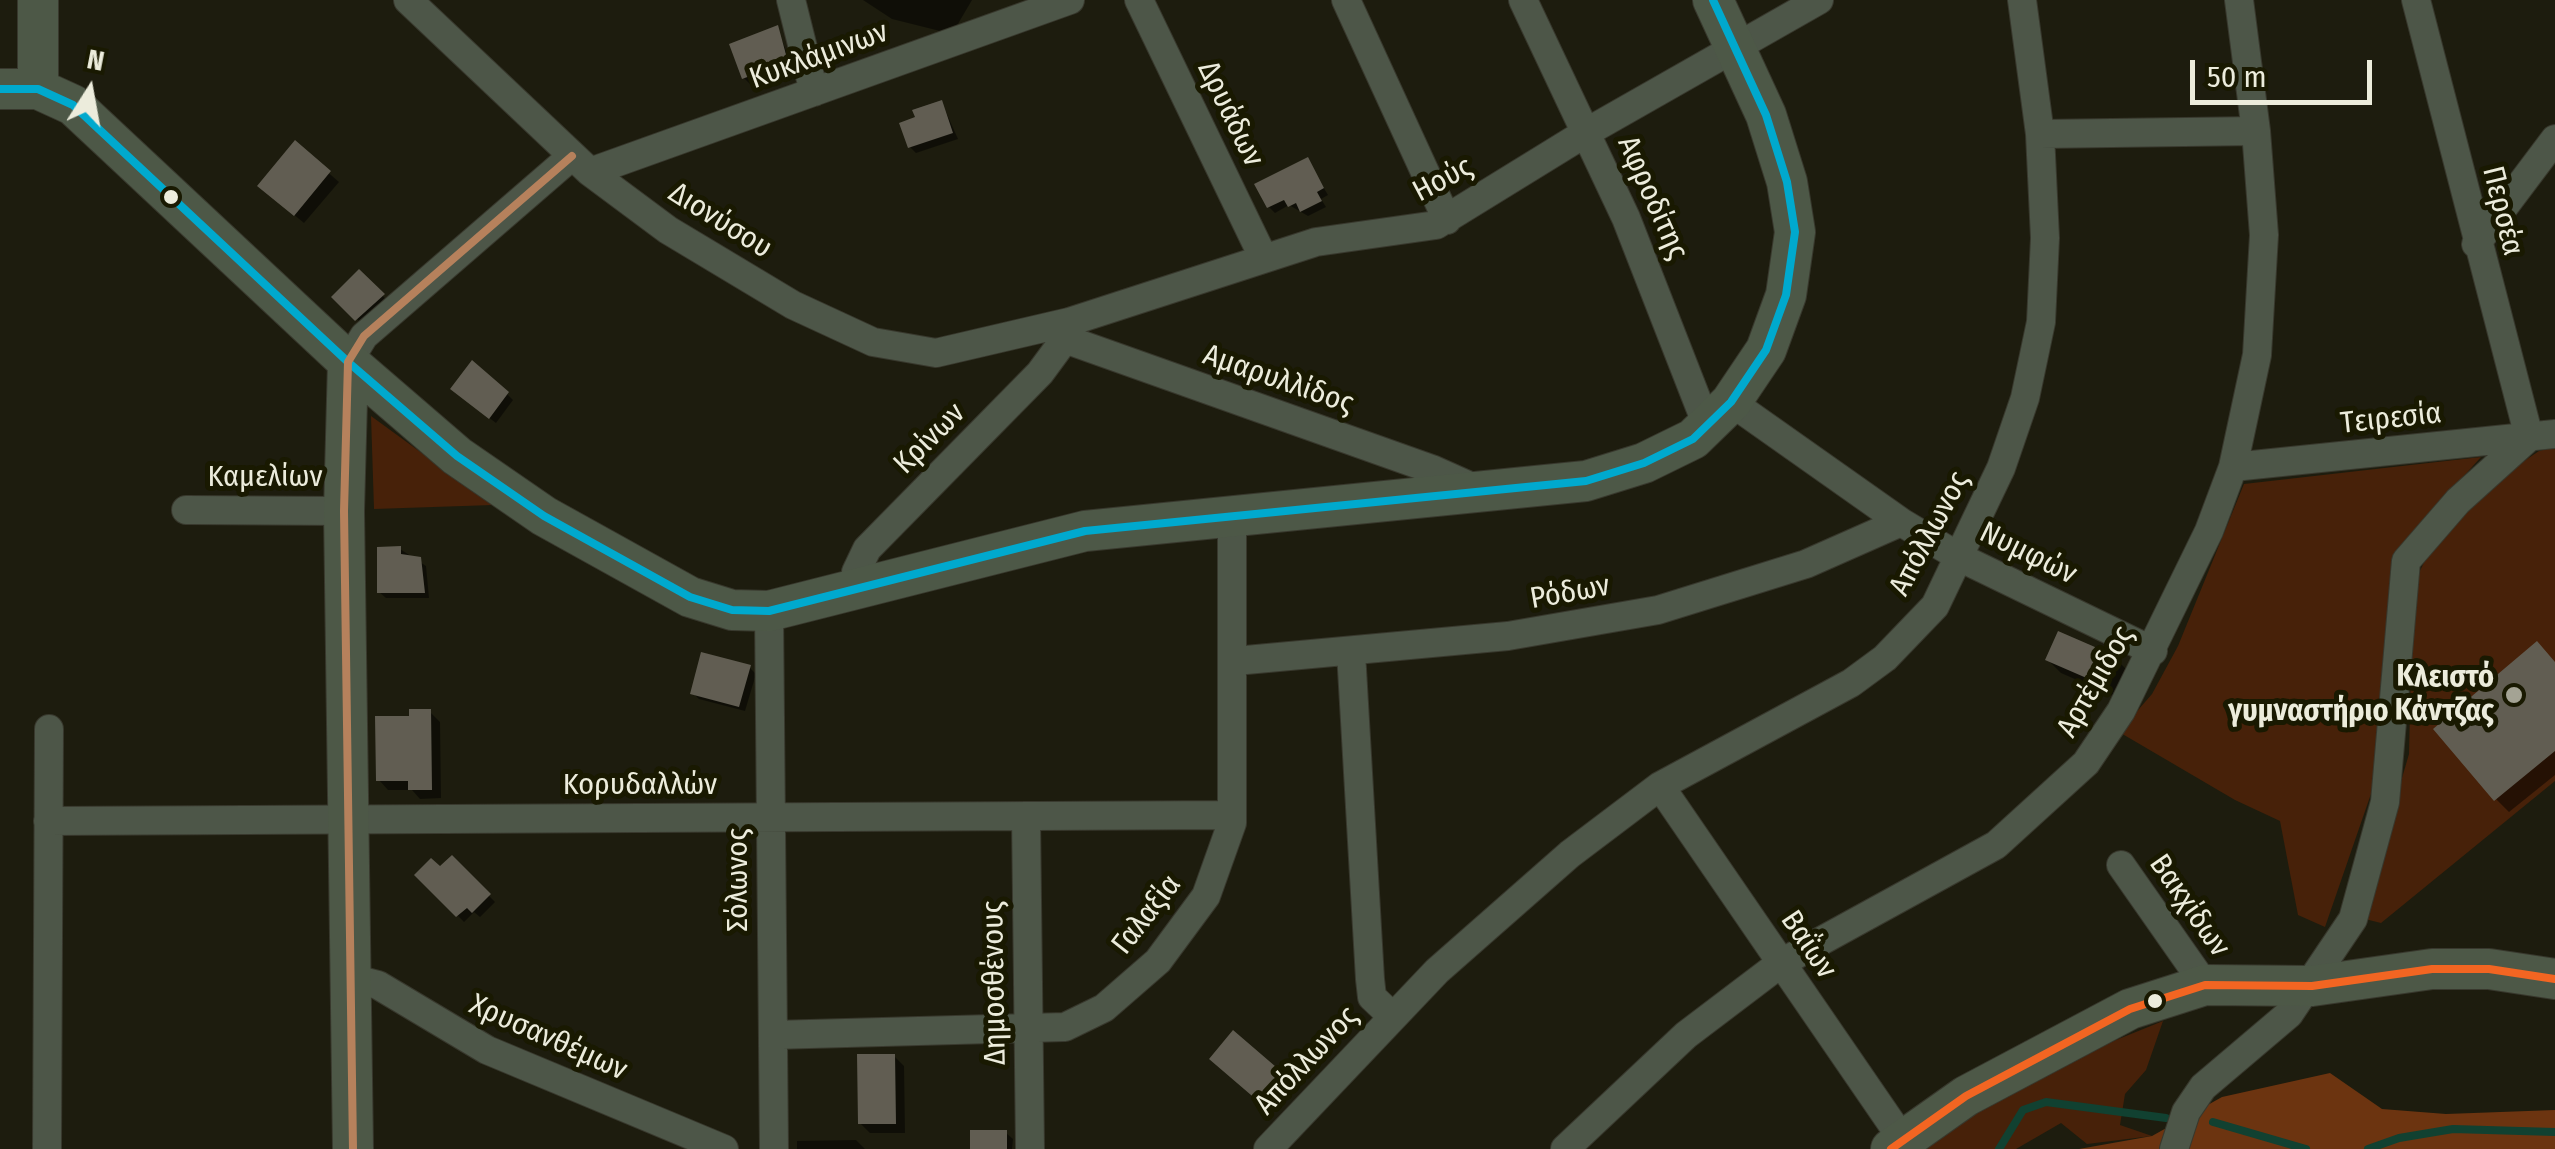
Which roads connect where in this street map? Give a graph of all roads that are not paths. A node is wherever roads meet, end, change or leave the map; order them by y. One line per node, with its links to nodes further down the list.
1 (38, 0): 15 (street)
2 (408, 0): 21 (street, Διονύσου)
3 (791, 0): 16 (street)
4 (1070, 0): 13 (street, Κυκλάμινων)
5 (1139, 0): 24 (street, Δρυάδων)
6 (1346, 0): 22 (street)
7 (1523, 0): 18 (street, Αφροδίτης)
8 (1713, 0): 14 (street)
9 (1819, 0): 14 (street, Ηούς)
10 (2022, 0): 19 (street, Απόλλωνος)
11 (2238, 0): 17 (street, Αρτέμιδος)
12 (2416, 0): 23 (street, Περσέα)
13 (1018, 8): 16 (street, Κυκλάμινων)
14 (1736, 47): 18 (street, Ηούς); 27 (street)
15 (19, 89): 26 (street)
16 (814, 92): 21 (street, Κυκλάμινων)
17 (2256, 131): 19 (street); 29 (street, Αρτέμιδος)
18 (1587, 132): 22 (street, Ηούς); 27 (street, Αφροδίτης)
19 (2040, 134): 35 (street, Απόλλωνος)
20 (2553, 148): 23 (street)
21 (581, 164): 25 (street, Διονύσου); 26 (street)
22 (1447, 220): 24 (street, Ηούς)
23 (2476, 244): 28 (street, Περσέα)
24 (1263, 257): 25 (street, Ηούς)
25 (1063, 332): 30 (street, Αμαρυλλίδος); 36 (street, Κρίνων)
26 (348, 362): 32 (street); 37 (street)
27 (1720, 415): 30 (street); 34 (street, Νυμφών)
28 (2542, 436): 29 (street, Tειρεσία); 53 (street)
29 (2233, 467): 38 (street, Αρτέμιδος)
30 (1482, 492): 33 (street)
31 (186, 510): 32 (street, Καμελίων)
32 (344, 511): 46 (street)
33 (1232, 515): 36 (street); 40 (street, Γαλαξία)
34 (1901, 522): 35 (street, Νυμφών); 39 (street, Ρόδων)
35 (1961, 558): 38 (street, Νυμφών); 42 (street, Απόλλωνος)
36 (859, 591): 37 (street)
37 (769, 612): 45 (street, Σόλωνος)
38 (2153, 651): 49 (street, Αρτέμιδος)
39 (1351, 652): 40 (street, Ρόδων); 54 (street, Απόλλωνος)
40 (1235, 661): 44 (street, Γαλαξία)
41 (49, 729): 47 (street)
42 (1660, 786): 49 (street, Βαΐων); 54 (street, Απόλλωνος)
43 (1026, 816): 44 (street, Κορυδαλλών); 45 (street, Κορυδαλλών); 55 (street, Δημοσθένους)
44 (1232, 816): 55 (street, Γαλαξία)
45 (771, 818): 46 (street, Κορυδαλλών); 56 (street, Σόλωνος)
46 (348, 820): 47 (street, Κορυδαλλών); 50 (street)
47 (48, 821): 58 (street)
48 (2121, 865): 52 (street, Βακχίδων)
49 (1782, 963): 57 (street, Βαΐων); 64 (street, Αρτέμιδος)
50 (351, 978): 59 (street); 60 (street, Χρυσανθέμων)
51 (2555, 979): 53 (street)
52 (2205, 985): 53 (street); 57 (street)
53 (2312, 986): 65 (street)
54 (1393, 1017): 63 (street, Απόλλωνος)
55 (1028, 1031): 56 (street, Γαλαξία); 62 (street, Δημοσθένους)
56 (773, 1035): 61 (street, Σόλωνος)
57 (1897, 1144)
58 (47, 1149)
59 (353, 1149)
60 (724, 1149)
61 (774, 1149)
62 (1030, 1149)
63 (1268, 1149)
64 (1564, 1149)
65 (2174, 1149)

